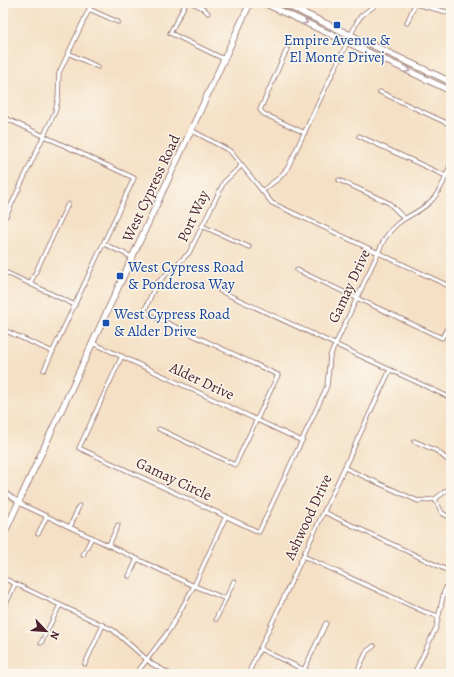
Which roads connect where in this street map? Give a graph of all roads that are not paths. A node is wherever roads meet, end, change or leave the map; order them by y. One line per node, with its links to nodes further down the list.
1 (92, 3): 9 (street)
2 (186, 3): 18 (street)
3 (192, 3): 10 (street)
4 (250, 3): 18 (street, West Cypress Road)
5 (264, 3): 15 (street, one-way to 15)
6 (282, 3): 14 (street)
7 (378, 3): 14 (street)
8 (413, 4): 11 (street); 13 (street)
9 (89, 9): 12 (street); 17 (street)
10 (208, 13)
11 (451, 13)
12 (118, 22)
13 (407, 23)
14 (350, 35): 15 (street); 20 (street)
15 (347, 42): 21 (street, one-way to 21); 26 (street)
16 (287, 49): 26 (street)
17 (68, 53): 19 (street); 27 (street)
18 (224, 59): 25 (street, West Cypress Road)
19 (98, 67)
20 (451, 82)
21 (451, 91)
22 (380, 92): 24 (street)
23 (3, 117): 27 (street)
24 (451, 125)
25 (191, 130): 30 (street); 41 (street, West Cypress Road)
26 (305, 132): 33 (street)
27 (44, 136): 35 (street); 38 (street)
28 (360, 136): 31 (street)
29 (451, 162): 31 (street, Gamay Drive)
30 (242, 165): 33 (street); 37 (street, Port Way)
31 (446, 176): 36 (street, Gamay Drive)
32 (339, 180): 36 (street)
33 (262, 191): 40 (street)
34 (68, 204): 44 (street)
35 (6, 216)
36 (404, 218): 40 (street, Gamay Drive)
37 (202, 226): 39 (street); 58 (street, Port Way)
38 (104, 244): 41 (street); 48 (street)
39 (249, 247)
40 (378, 253): 45 (street); 47 (street, Gamay Drive)
41 (132, 257): 51 (street, West Cypress Road)
42 (297, 270): 47 (street)
43 (3, 271): 44 (street)
44 (30, 284): 48 (street)
45 (451, 287)
46 (220, 291): 52 (street)
47 (357, 298): 49 (street); 52 (street, Gamay Drive)
48 (75, 305): 53 (street)
49 (451, 321)
50 (3, 337): 53 (street)
51 (93, 343): 54 (street, Alder Drive); 67 (street, West Cypress Road)
52 (336, 344): 56 (street); 60 (street, Gamay Drive)
53 (53, 352): 55 (street)
54 (122, 356): 58 (street, Alder Drive); 71 (street, Gamay Circle)
55 (44, 370)
56 (390, 370): 57 (street); 63 (street, Ashwood Drive)
57 (451, 398)
58 (256, 420): 59 (street); 60 (street, Alder Drive)
59 (159, 429)
60 (302, 441): 71 (street, Gamay Circle)
61 (414, 441): 62 (street)
62 (451, 463)
63 (345, 468): 66 (street); 69 (street, Ashwood Drive)
64 (451, 487): 66 (street)
65 (3, 491): 67 (street)
66 (435, 499): 72 (street)
67 (19, 502): 70 (street); 76 (street, West Cypress Road)
68 (79, 506): 74 (street)
69 (324, 512): 80 (street, Ashwood Drive); 82 (street)
70 (47, 516): 74 (street); 75 (street)
71 (226, 516): 88 (street)
72 (451, 518)
73 (118, 524): 78 (street)
74 (70, 527): 77 (street)
75 (38, 534)
76 (3, 536)
77 (92, 538): 78 (street); 79 (street)
78 (109, 545): 81 (street)
79 (84, 555)
80 (303, 556): 92 (street); 98 (street, Ashwood Drive)
81 (137, 559): 83 (street); 88 (street)
82 (451, 572)
83 (129, 576)
84 (451, 577): 92 (street)
85 (3, 578): 87 (street)
86 (234, 582): 89 (street)
87 (15, 584): 90 (street); 91 (street)
88 (194, 586): 89 (street); 99 (street)
89 (226, 599): 93 (street)
90 (60, 605): 95 (street); 96 (street)
91 (3, 610)
92 (438, 616): 108 (street)
93 (216, 619)
94 (326, 623): 101 (street)
95 (103, 625): 99 (street); 100 (street)
96 (42, 643)
97 (374, 646): 107 (street)
98 (260, 649): 101 (street); 104 (street, Ashwood Drive)
99 (146, 658): 102 (street); 103 (street)
100 (85, 664)
101 (304, 670): 105 (street); 106 (street)
102 (136, 674)
103 (170, 674)
104 (248, 674)
105 (302, 674)
106 (314, 674)
107 (356, 674)
108 (414, 674)

